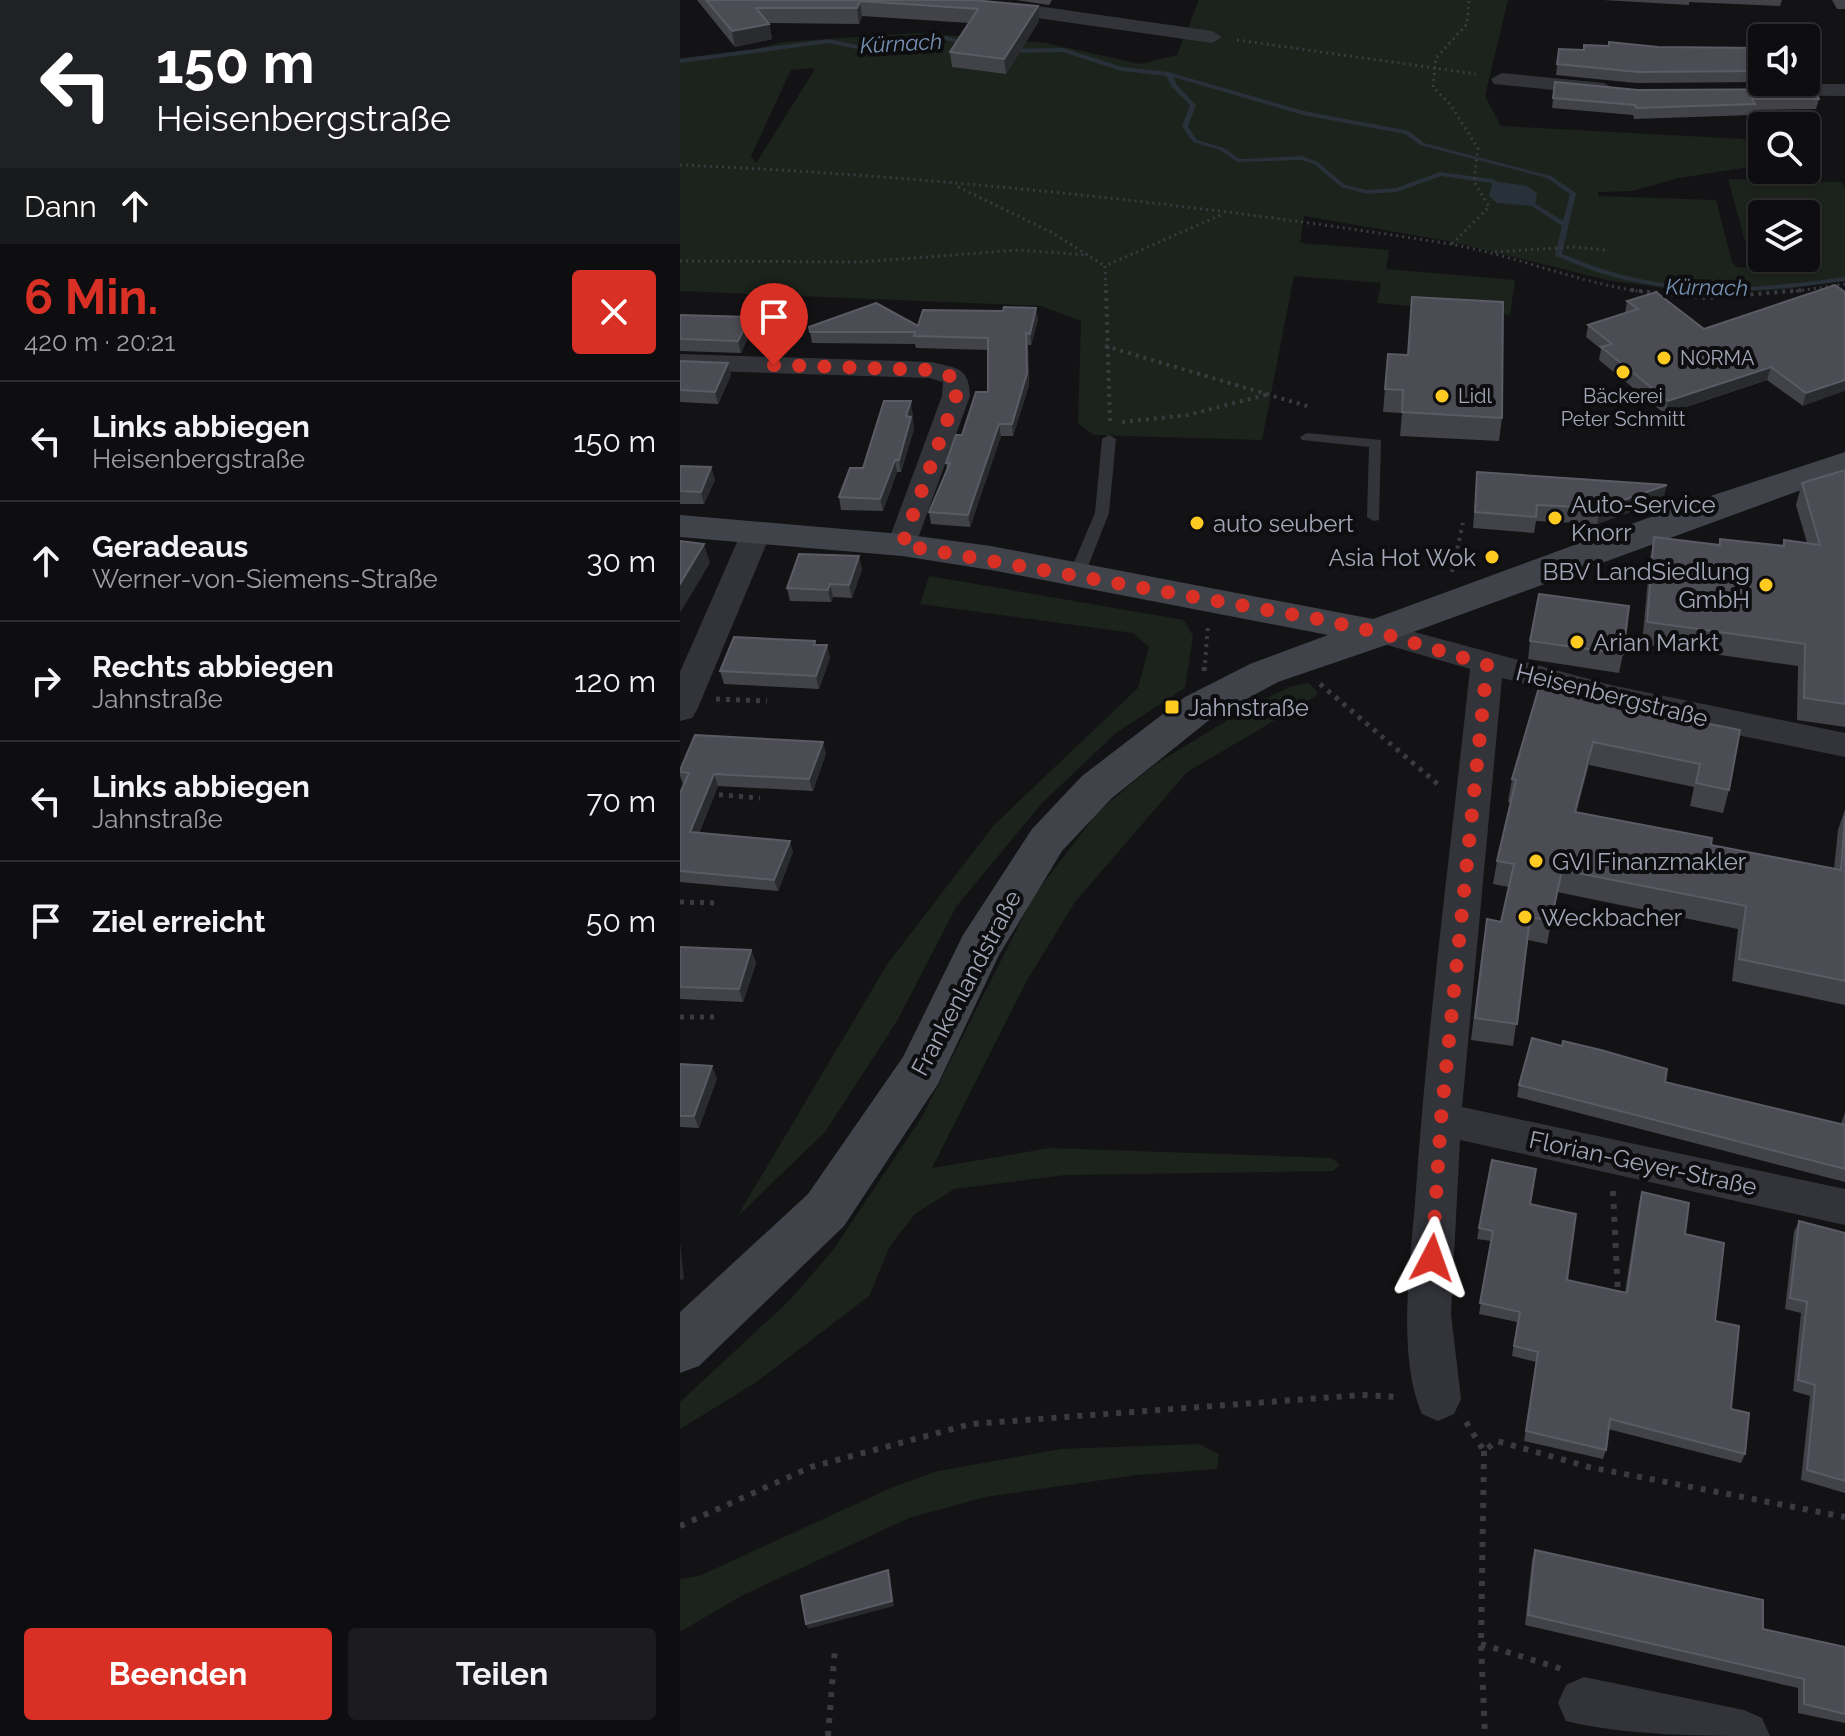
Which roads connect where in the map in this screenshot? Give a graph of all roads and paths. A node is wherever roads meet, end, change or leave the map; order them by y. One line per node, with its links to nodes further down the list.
1 (913, 0): 3 (street)
2 (1469, 0): 4 (path)
3 (1212, 37): 4 (path)
4 (1431, 66): 5 (path); 12 (path)
5 (1502, 79): 7 (street)
6 (1845, 90): 8 (street)
7 (1621, 91)
8 (1740, 91)
9 (680, 165): 10 (path)
10 (955, 185): 11 (path); 15 (path)
11 (1226, 213): 12 (path); 17 (path)
12 (1451, 244): 14 (path)
13 (1606, 250): 14 (path)
14 (1488, 253): 18 (path)
15 (1088, 255): 16 (path); 17 (path)
16 (680, 261)
17 (1105, 266): 19 (path)
18 (1845, 284)
19 (1105, 346): 21 (path); 23 (path)
20 (680, 362): 31 (street)
21 (1270, 394): 22 (path); 23 (path)
22 (1310, 407)
23 (1110, 423): 25 (path)
24 (1307, 437): 27 (lane)
25 (1109, 439): 32 (lane)
26 (1845, 462): 34 (street, Frankenlandstraße)
27 (1374, 517)
28 (1463, 523): 34 (path)
29 (680, 526): 30 (street)
30 (756, 533): 31 (street); 38 (street)
31 (902, 545): 32 (street)
32 (1077, 574): 33 (street)
33 (1208, 598): 35 (street); 40 (path)
34 (1443, 608): 35 (street, Frankenlandstraße)
35 (1381, 633): 36 (street, Frankenlandstraße); 37 (street, Heisenbergstraße)
36 (1287, 665): 40 (street, Frankenlandstraße); 44 (path)
37 (1487, 665): 41 (street, Heisenbergstraße); 44 (street)
38 (682, 701): 39 (path)
39 (767, 701)
40 (1199, 707): 53 (street, Frankenlandstraße)
41 (1845, 745)
42 (707, 794): 43 (path)
43 (760, 798)
44 (1471, 813): 49 (street)
45 (680, 902): 46 (path)
46 (716, 903)
47 (680, 1017): 48 (path)
48 (718, 1017)
49 (1441, 1119): 51 (street, Florian-Geyer-Straße); 54 (street)
50 (1612, 1199): 52 (path)
51 (1845, 1207)
52 (1618, 1305)
53 (680, 1348)
54 (1438, 1399): 55 (path); 57 (path)
55 (1484, 1451): 56 (path); 58 (path)
56 (1845, 1517)
57 (680, 1526)
58 (1481, 1644): 60 (path); 62 (path)
59 (835, 1648): 61 (path)
60 (1584, 1703): 63 (street)
61 (828, 1736)
62 (1485, 1736)
63 (1744, 1736)

